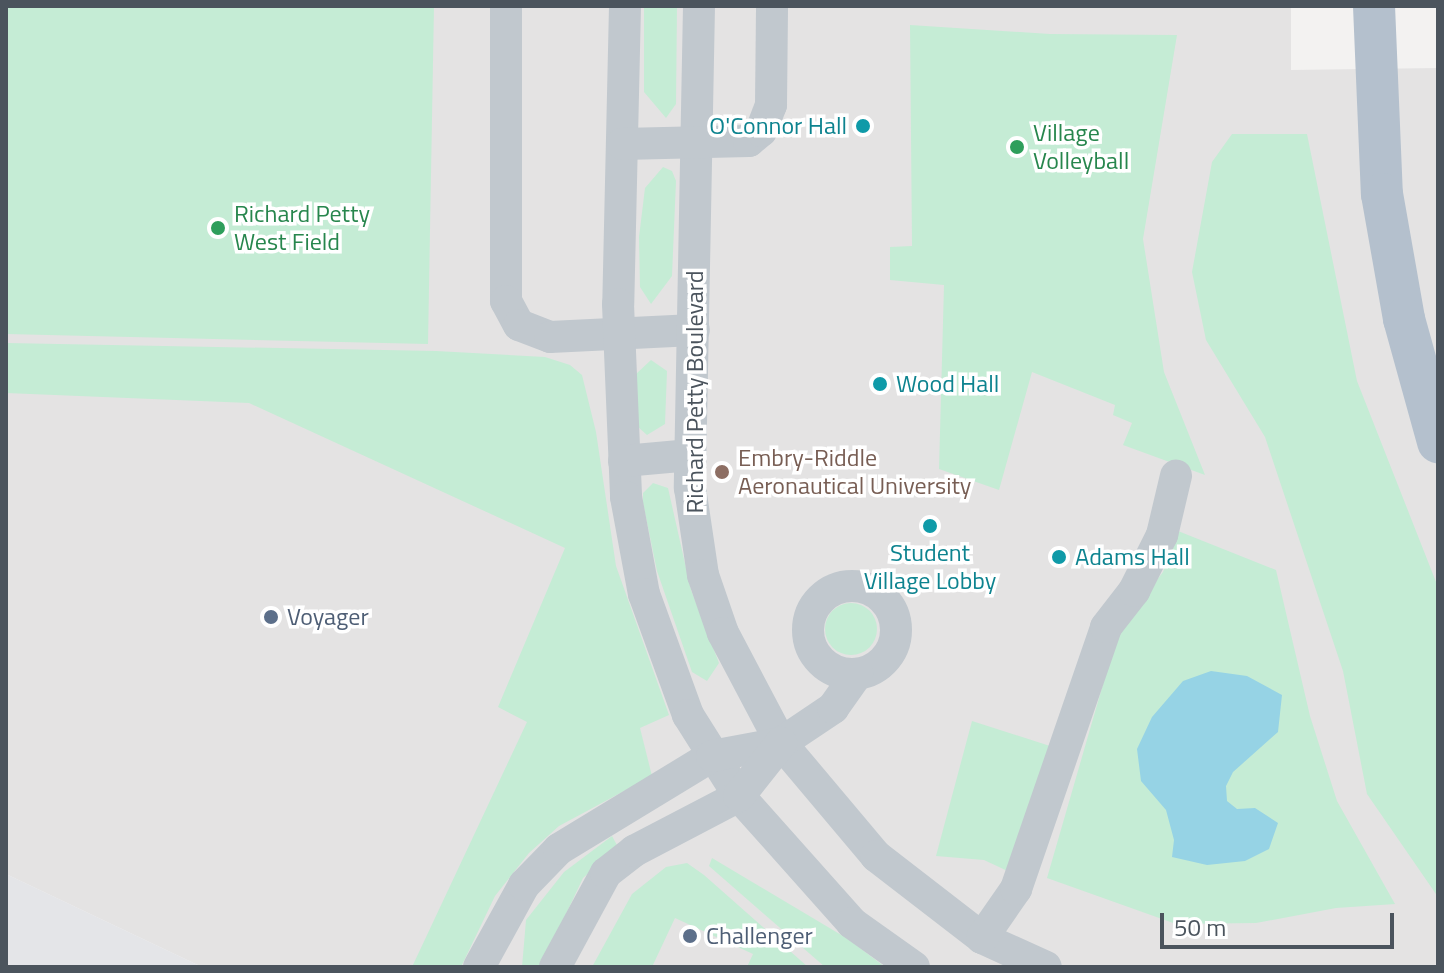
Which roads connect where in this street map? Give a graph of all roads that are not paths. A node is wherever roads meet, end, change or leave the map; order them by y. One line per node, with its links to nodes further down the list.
1 (506, 6): 9 (street)
2 (625, 6): 6 (street)
3 (699, 6): 7 (street, Richard Petty Boulevard)
4 (772, 6): 7 (street)
5 (1374, 6): 10 (main road)
6 (622, 144): 7 (street); 9 (street)
7 (697, 144): 8 (street, Richard Petty Boulevard)
8 (694, 330): 9 (street); 11 (street, Richard Petty Boulevard)
9 (619, 336): 12 (street)
10 (1438, 442)
11 (691, 455): 12 (street); 15 (street, Richard Petty Boulevard)
12 (624, 461): 16 (street)
13 (1176, 476): 18 (street)
14 (857, 674): 15 (street)
15 (781, 743): 16 (street); 17 (street); 18 (street, Richard Petty Boulevard)
16 (712, 756): 17 (street); 19 (street)
17 (739, 796): 20 (street); 21 (street)
18 (982, 938): 22 (street, Richard Petty Boulevard)
19 (479, 967)
20 (555, 967)
21 (914, 967)
22 (1046, 967)

